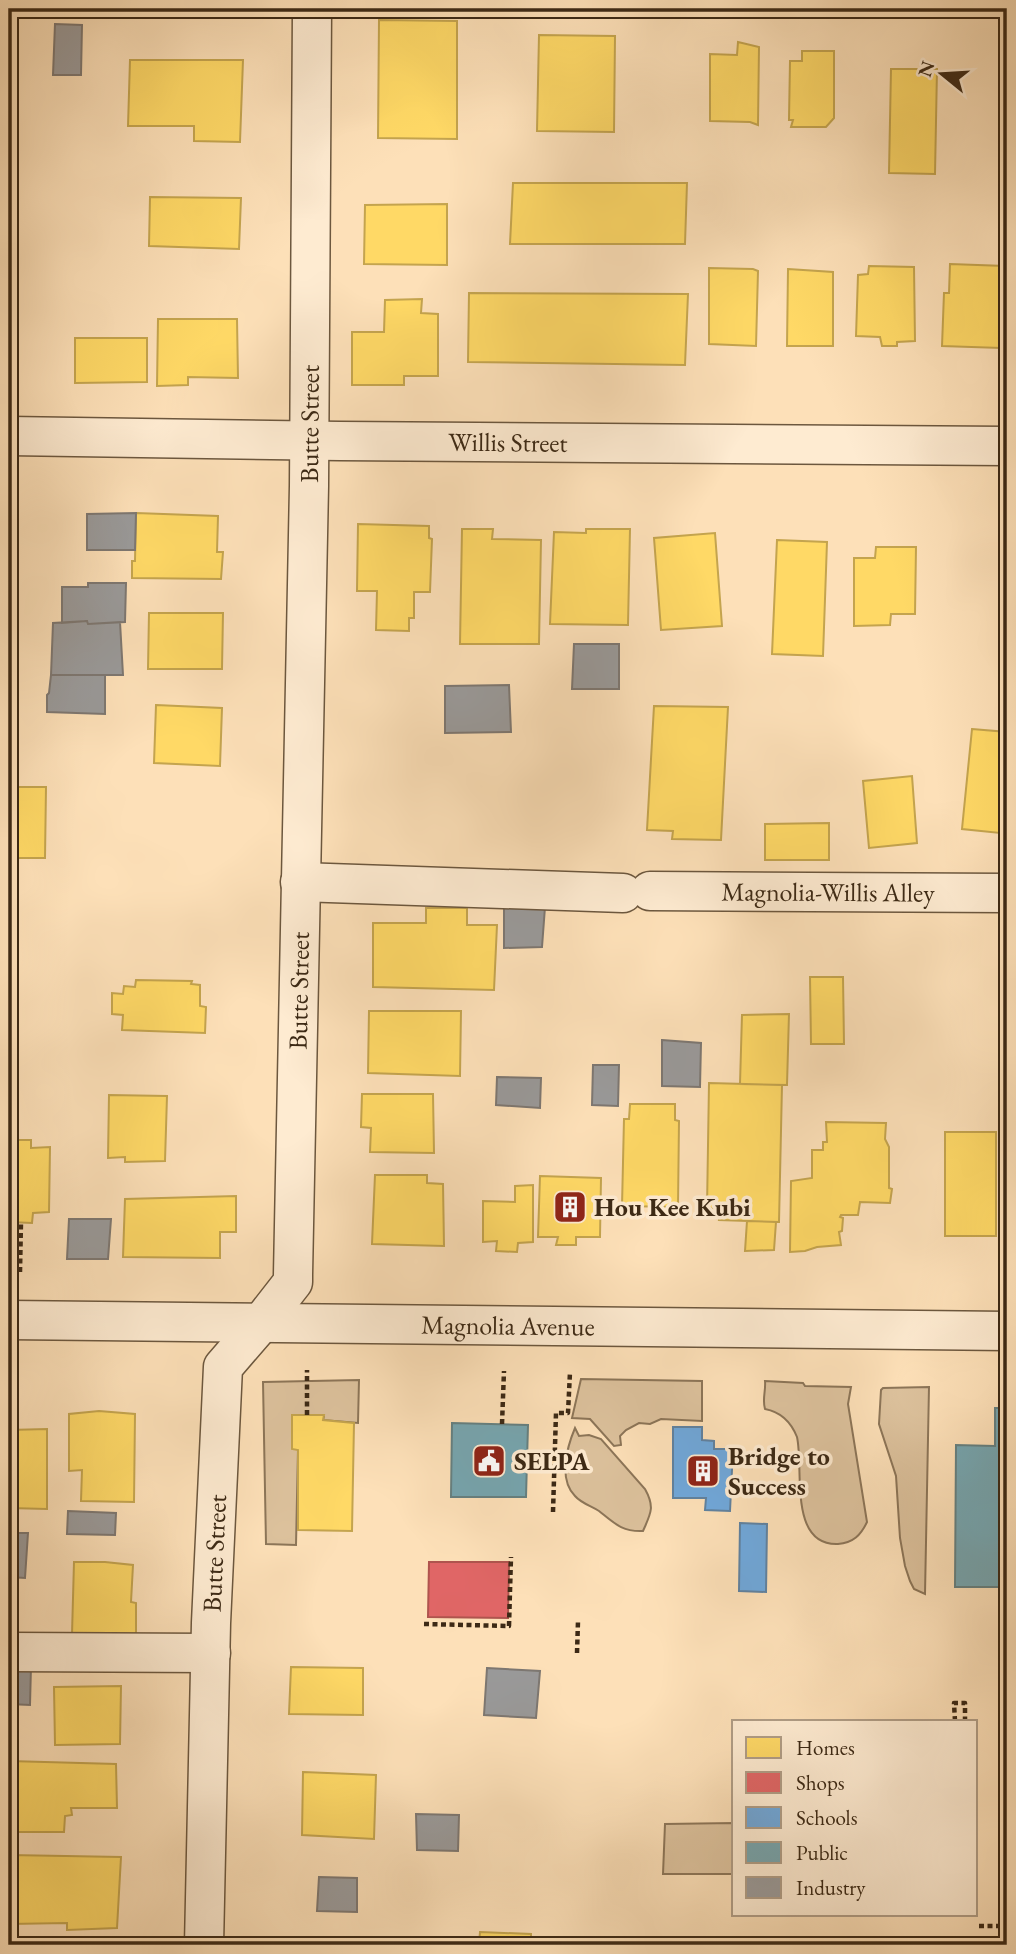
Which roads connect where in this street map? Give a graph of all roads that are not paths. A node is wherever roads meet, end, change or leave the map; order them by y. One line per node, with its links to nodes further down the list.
1 (312, 9): 3 (street, Butte Street)
2 (9, 436): 3 (street, Willis Street)
3 (309, 440): 4 (street, Willis Street); 5 (street, Butte Street)
4 (1007, 446)
5 (300, 882): 6 (street, Magnolia-Willis Alley); 8 (street, Butte Street)
6 (1007, 893)
7 (9, 1320): 8 (street, Magnolia Avenue)
8 (261, 1323): 9 (street, Magnolia Avenue); 11 (street, Butte Street)
9 (1007, 1331)
10 (9, 1652): 11 (street)
11 (211, 1653): 12 (street, Butte Street)
12 (204, 1945)

